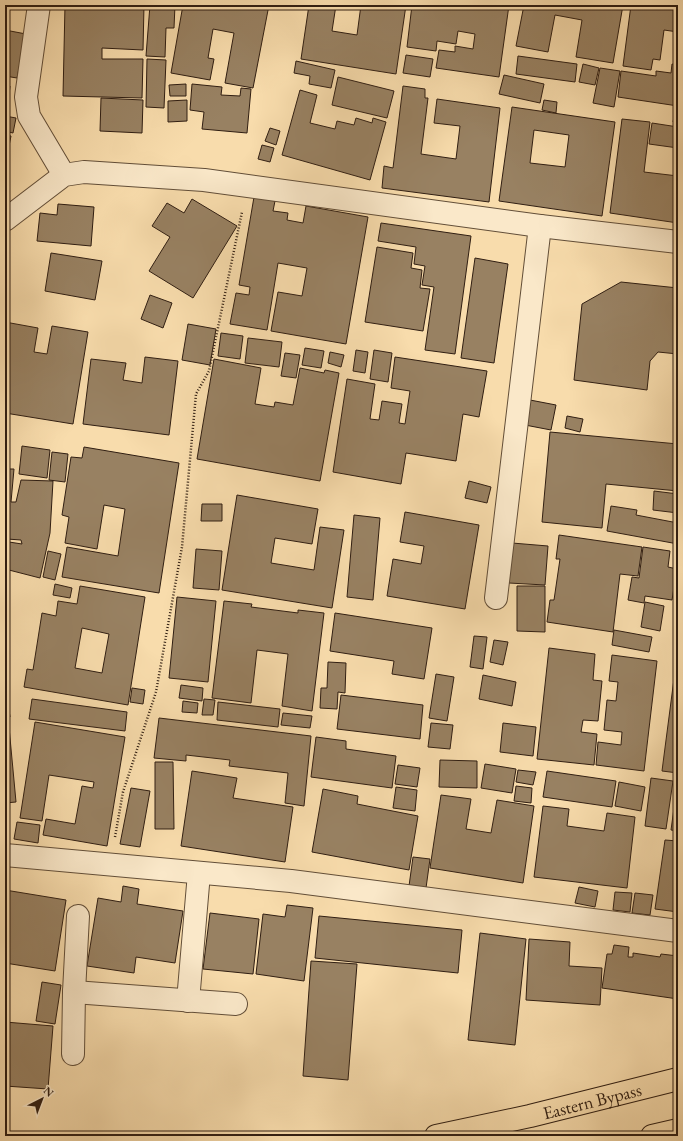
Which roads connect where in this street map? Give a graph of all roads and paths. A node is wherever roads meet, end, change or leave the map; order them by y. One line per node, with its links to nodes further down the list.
1 (39, 5): 2 (street)
2 (64, 175): 3 (street); 4 (street)
3 (248, 186): 5 (street); 9 (path)
4 (5, 220)
5 (540, 226): 6 (street); 7 (street)
6 (678, 242)
7 (496, 598)
8 (5, 855): 9 (street)
9 (111, 865): 10 (street)
10 (199, 873): 12 (street); 14 (street)
11 (78, 916): 13 (street)
12 (678, 931)
13 (74, 992): 14 (street); 16 (street)
14 (188, 1001): 15 (street)
15 (236, 1004)
16 (74, 1054)
17 (678, 1079): 19 (highway, Eastern Bypass)
18 (678, 1130): 20 (highway)
19 (436, 1136)
20 (652, 1136)

